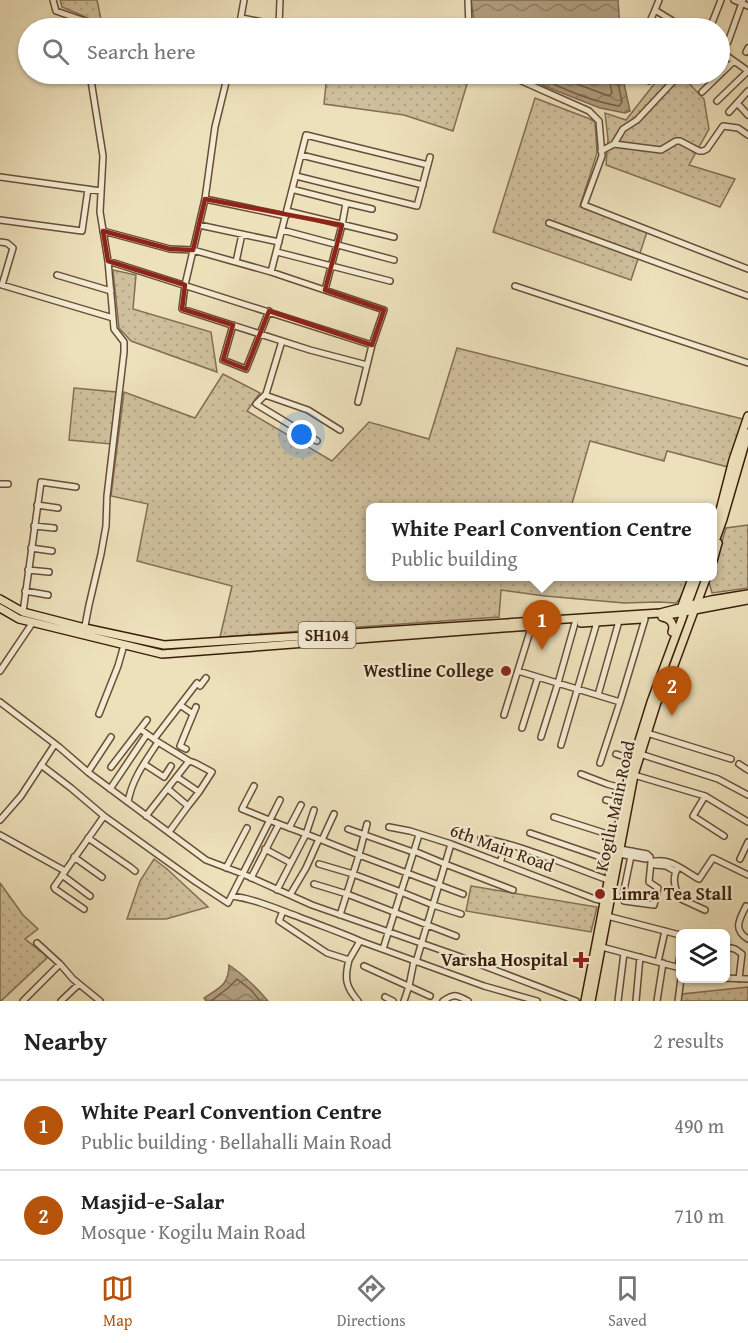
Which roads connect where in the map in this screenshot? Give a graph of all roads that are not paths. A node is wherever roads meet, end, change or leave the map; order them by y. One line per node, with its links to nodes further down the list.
1 (53, 0): 10 (street)
2 (244, 0): 11 (street)
3 (280, 0): 12 (street)
4 (468, 0): 13 (street)
5 (659, 0): 9 (street)
6 (721, 0): 16 (street)
7 (734, 0): 8 (street)
8 (744, 3): 17 (street)
9 (655, 10): 14 (street); 15 (street)
10 (76, 18)
11 (241, 18)
12 (279, 18)
13 (469, 18)
14 (651, 18)
15 (668, 18)
16 (714, 18)
17 (730, 37)
18 (730, 58): 19 (street)
19 (734, 61): 20 (street); 21 (street)
20 (730, 65)
21 (748, 71): 29 (street)
22 (92, 84): 44 (street)
23 (226, 84): 45 (street)
24 (528, 84): 35 (street)
25 (671, 84): 34 (street)
26 (710, 84): 28 (street)
27 (748, 91): 30 (street)
28 (702, 92)
29 (717, 101)
30 (737, 103): 31 (street); 32 (street)
31 (729, 112)
32 (748, 115)
33 (748, 135): 34 (street)
34 (614, 144): 35 (street)
35 (601, 151): 68 (street)
36 (301, 155): 38 (street); 39 (street); 41 (street)
37 (430, 157): 38 (street)
38 (428, 165): 41 (street)
39 (296, 176): 47 (street); 49 (street)
40 (0, 177): 42 (street)
41 (423, 185): 47 (street)
42 (88, 189): 44 (street); 51 (street)
43 (296, 190): 46 (street)
44 (101, 191): 56 (street)
45 (205, 199): 49 (street); 53 (street)
46 (346, 203): 48 (street); 54 (street)
47 (411, 204): 50 (street)
48 (372, 209)
49 (286, 214): 54 (street); 55 (street)
50 (409, 214)
51 (0, 220)
52 (549, 223): 76 (street)
53 (199, 225): 57 (street); 62 (street)
54 (342, 225): 58 (street); 61 (street)
55 (282, 230): 60 (street); 61 (street)
56 (103, 231): 62 (street); 65 (street)
57 (242, 234): 60 (street); 66 (street)
58 (394, 237)
59 (0, 242): 78 (street)
60 (279, 242): 63 (street)
61 (337, 244): 64 (street); 67 (street)
62 (193, 250): 66 (street); 72 (street)
63 (277, 252): 67 (street); 69 (street)
64 (394, 260)
65 (108, 261): 72 (street); 75 (street)
66 (236, 262): 69 (street)
67 (332, 265): 71 (street); 74 (street)
68 (748, 269)
69 (272, 272): 74 (street)
70 (57, 275): 75 (street)
71 (390, 281)
72 (185, 285): 77 (street); 79 (street)
73 (515, 286): 83 (street)
74 (325, 290): 82 (street)
75 (111, 291): 78 (street)
76 (748, 296)
77 (268, 311): 80 (street); 82 (street)
78 (113, 318): 127 (street)
79 (233, 325): 80 (street); 80 (street)
80 (259, 333): 81 (street)
81 (282, 341): 84 (street); 85 (street)
82 (372, 345): 84 (street)
83 (748, 363)
84 (367, 365): 86 (street)
85 (265, 395): 88 (street); 90 (street)
86 (358, 402)
87 (748, 416): 96 (main road)
88 (340, 430)
89 (748, 433): 96 (main road)
90 (316, 441)
91 (0, 484): 92 (street)
92 (8, 484)
93 (76, 487): 94 (street)
94 (37, 505): 95 (street); 99 (street)
95 (58, 508)
96 (720, 519): 97 (main road); 98 (main road); 101 (main road); 103 (main road)
97 (717, 522)
98 (717, 525)
99 (34, 526): 100 (street); 102 (street)
100 (54, 528)
101 (717, 531)
102 (32, 548): 104 (street); 105 (street)
103 (717, 550)
104 (52, 551)
105 (28, 570): 106 (street); 111 (street)
106 (49, 572)
107 (692, 581): 118 (main road)
108 (698, 581): 118 (main road)
109 (705, 581): 110 (main road)
110 (703, 588): 116 (main road); 118 (main road)
111 (25, 591): 113 (street); 119 (street)
112 (748, 594): 116 (main road, SH104)
113 (48, 595)
114 (0, 599): 119 (main road, SH104)
115 (748, 600): 116 (main road, SH104)
116 (712, 603): 118 (main road, SH104); 118 (main road)
117 (0, 608): 123 (main road, SH104)
118 (688, 609): 120 (main road, SH104); 120 (main road); 128 (main road); 139 (main road); 139 (main road, Kogilu Main Road)
119 (23, 612): 127 (main road, SH104)
120 (663, 614): 121 (main road, SH104); 126 (main road, SH104); 128 (main road)
121 (645, 619): 122 (main road, SH104); 138 (street)
122 (619, 621): 124 (main road, SH104); 136 (street)
123 (33, 622): 127 (main road, SH104); 131 (street)
124 (597, 622): 125 (main road, SH104); 135 (street)
125 (575, 623): 126 (main road, SH104); 134 (street)
126 (532, 624): 127 (main road, SH104); 129 (main road, SH104); 130 (street)
127 (84, 632): 129 (main road, SH104)
128 (672, 632): 139 (main road)
129 (124, 645): 142 (street)
130 (518, 670): 132 (street); 144 (street)
131 (0, 671)
132 (538, 677): 134 (street); 146 (street)
133 (206, 678): 140 (street)
134 (558, 683): 135 (street); 150 (street)
135 (578, 689): 136 (street); 154 (street)
136 (598, 696): 138 (street)
137 (0, 702): 153 (street)
138 (620, 702): 160 (street)
139 (654, 702): 148 (main road, Kogilu Main Road); 157 (main road, Kogilu Main Road)
140 (180, 705): 143 (street); 152 (street)
141 (196, 707): 143 (street)
142 (99, 714)
143 (194, 714): 155 (street)
144 (504, 715)
145 (147, 720): 147 (street)
146 (522, 728)
147 (140, 729): 149 (street); 165 (street)
148 (647, 733): 157 (main road, Kogilu Main Road); 158 (street)
149 (147, 734): 152 (street); 172 (street)
150 (541, 737)
151 (111, 738): 167 (street)
152 (156, 741): 159 (street); 161 (street)
153 (55, 744): 163 (street); 167 (street)
154 (561, 745)
155 (186, 750)
156 (616, 754): 157 (street)
157 (636, 756): 169 (main road, Kogilu Main Road); 174 (main road, Kogilu Main Road); 176 (street)
158 (731, 759)
159 (189, 761): 170 (street); 175 (street)
160 (600, 763)
161 (144, 764): 164 (street); 180 (street)
162 (738, 764): 166 (street)
163 (41, 765): 186 (street); 189 (street)
164 (171, 766)
165 (111, 767)
166 (748, 770)
167 (88, 772): 172 (street)
168 (581, 774): 174 (street)
169 (634, 775): 174 (main road, Kogilu Main Road); 177 (street)
170 (177, 777): 173 (street); 175 (street)
171 (254, 786): 190 (street)
172 (110, 789): 180 (street)
173 (168, 789): 183 (street); 187 (street)
174 (628, 790): 181 (main road, Kogilu Main Road); 214 (main road, Kogilu Main Road)
175 (199, 792): 183 (street)
176 (748, 795)
177 (705, 796): 191 (street); 204 (street)
178 (280, 800): 190 (street)
179 (606, 800): 181 (street)
180 (128, 802): 187 (street)
181 (623, 804): 205 (main road, Kogilu Main Road)
182 (301, 805): 196 (street)
183 (188, 806): 198 (street)
184 (314, 810): 200 (street)
185 (334, 814): 208 (street)
186 (104, 816): 206 (street); 244 (street)
187 (147, 816): 198 (street)
188 (554, 817): 205 (street)
189 (0, 820)
190 (269, 821): 193 (street); 230 (street)
191 (748, 821)
192 (367, 824): 201 (street)
193 (279, 825): 196 (street); 212 (street)
194 (389, 827): 203 (street, 6th Main Road)
195 (247, 828): 225 (street)
196 (289, 828): 200 (street)
197 (348, 829): 201 (street)
198 (169, 832): 225 (street)
199 (530, 833): 220 (street)
200 (306, 834): 208 (street); 221 (street)
201 (365, 834): 213 (street); 216 (street)
202 (0, 835): 229 (street)
203 (419, 835): 210 (street, 6th Main Road); 213 (street)
204 (724, 836)
205 (617, 837): 220 (main road, Kogilu Main Road)
206 (88, 838): 217 (street); 227 (street)
207 (481, 838): 211 (street)
208 (320, 839): 216 (street); 245 (street)
209 (748, 842): 218 (street)
210 (451, 844): 222 (street, 6th Main Road); 224 (street)
211 (506, 844): 222 (street); 235 (street)
212 (266, 849): 221 (street); 234 (street)
213 (414, 851): 224 (street); 228 (street)
214 (620, 851): 215 (street); 235 (main road, Kogilu Main Road)
215 (631, 854): 219 (street); 219 (street)
216 (359, 855): 228 (street); 231 (street)
217 (74, 857): 229 (street); 233 (street)
218 (740, 859)
219 (651, 860): 226 (street)
220 (612, 861): 235 (main road, Kogilu Main Road)
221 (291, 863): 238 (street)
222 (500, 863): 246 (street, 6th Main Road)
223 (319, 864): 231 (street)
224 (445, 864): 237 (street); 239 (street)
225 (226, 868): 230 (street)
226 (677, 869): 232 (street); 250 (street)
227 (135, 872)
228 (408, 872): 237 (street); 240 (street)
229 (64, 873): 243 (street); 249 (street)
230 (243, 874): 234 (street); 244 (street)
231 (353, 874): 240 (street); 241 (street)
232 (748, 876)
233 (102, 877)
234 (250, 878): 238 (street)
235 (611, 881): 246 (main road, Kogilu Main Road); 255 (main road, Kogilu Main Road)
236 (314, 884): 241 (street)
237 (439, 885): 242 (street); 247 (street)
238 (277, 890): 245 (street)
239 (513, 890)
240 (401, 892): 247 (street); 252 (street)
241 (347, 894): 252 (street); 254 (street)
242 (463, 894)
243 (90, 896)
244 (232, 896): 251 (street)
245 (290, 896): 254 (street)
246 (604, 901): 265 (main road, Kogilu Main Road)
247 (433, 905): 253 (street); 256 (street)
248 (746, 906): 261 (street)
249 (84, 909)
250 (705, 910)
251 (284, 911): 262 (street); 270 (street)
252 (395, 912): 256 (street); 258 (street)
253 (461, 914)
254 (340, 915): 258 (street)
255 (607, 916): 257 (street); 265 (main road, Kogilu Main Road)
256 (427, 924): 260 (street); 264 (street)
257 (665, 931): 259 (street); 272 (street)
258 (390, 932): 264 (street); 267 (street)
259 (676, 934)
260 (456, 936)
261 (748, 939)
262 (360, 941): 267 (street); 270 (street)
263 (37, 943): 273 (street)
264 (421, 944): 271 (street); 293 (street)
265 (599, 947): 268 (street); 294 (main road, Kogilu Main Road); 295 (main road, Kogilu Main Road)
266 (730, 947): 277 (street)
267 (383, 950): 271 (street)
268 (624, 953): 269 (street); 296 (street)
269 (640, 957): 272 (street); 297 (street)
270 (349, 960): 287 (street)
271 (415, 962): 281 (street); 292 (street)
272 (661, 963): 275 (street); 298 (street)
273 (60, 964): 280 (street); 285 (street)
274 (364, 966): 281 (street)
275 (676, 966)
276 (730, 978): 277 (street)
277 (738, 979): 278 (street)
278 (748, 979)
279 (680, 983): 299 (street)
280 (79, 984): 284 (street); 286 (street)
281 (409, 986): 282 (street); 289 (street)
282 (429, 996)
283 (385, 997): 288 (street)
284 (96, 1000)
285 (23, 1001)
286 (61, 1001)
287 (358, 1001)
288 (393, 1001)
289 (404, 1001)
290 (443, 1001): 291 (street)
291 (468, 1001)
292 (537, 1001)
293 (576, 1001)
294 (585, 1001)
295 (591, 1001)
296 (618, 1001)
297 (636, 1001)
298 (657, 1001)
299 (678, 1001)

